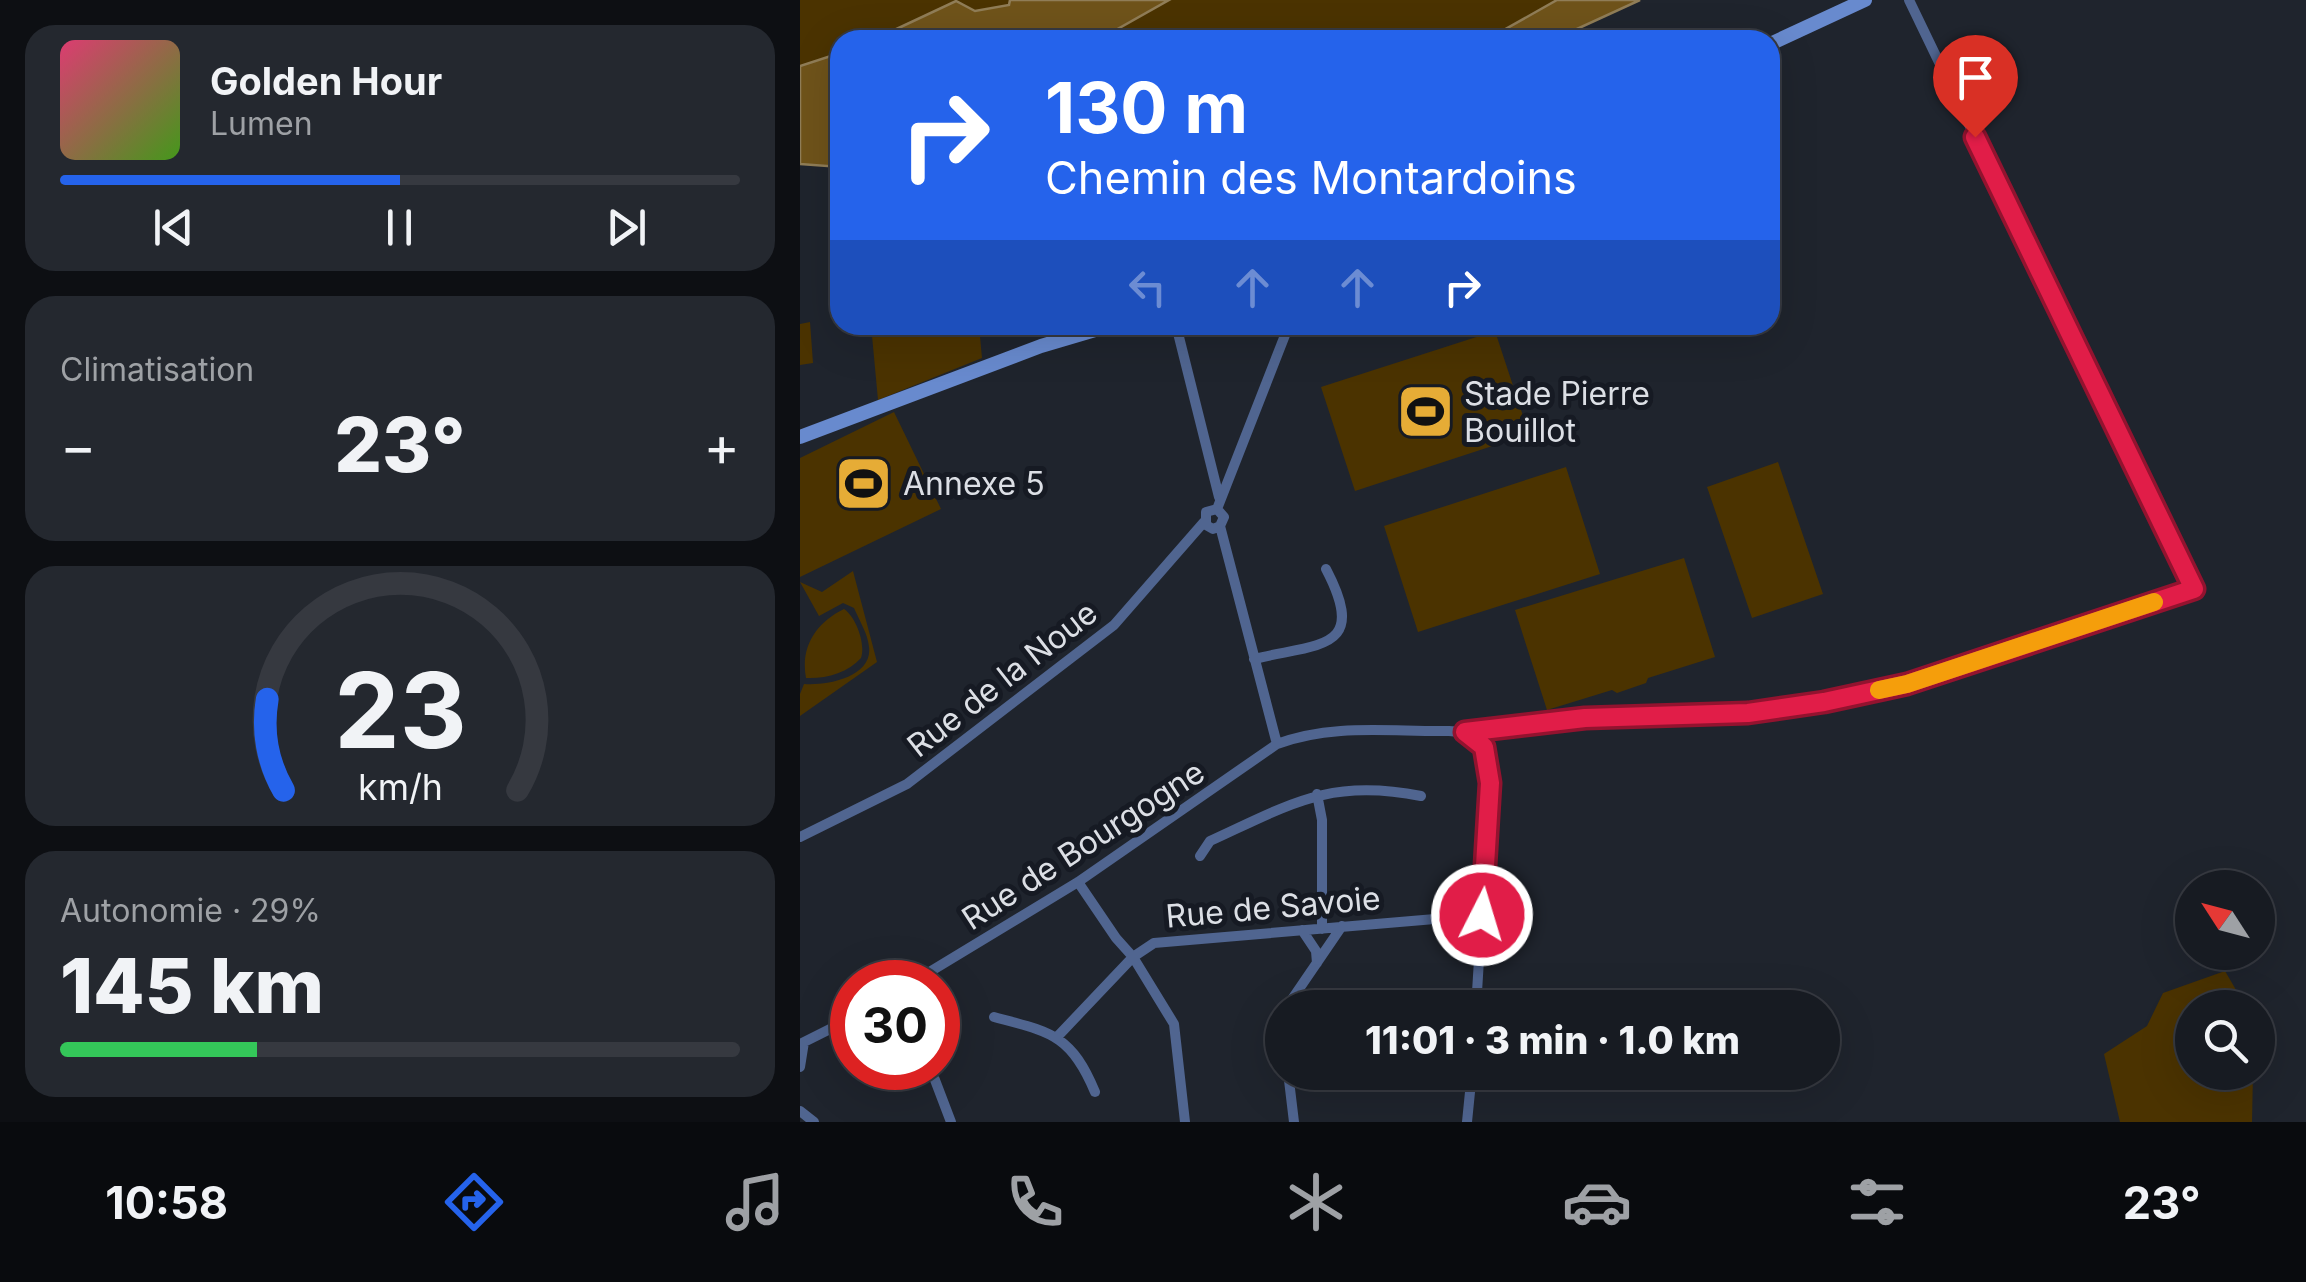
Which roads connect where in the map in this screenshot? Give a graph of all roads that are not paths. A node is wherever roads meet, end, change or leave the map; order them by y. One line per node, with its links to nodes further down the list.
1 (1865, 0): 3 (street)
2 (1909, 0): 13 (street, Rue de Bourgogne)
3 (1780, 39)
4 (1078, 335): 7 (street)
5 (1178, 335): 8 (street)
6 (1284, 335): 8 (street)
7 (800, 437)
8 (1218, 503): 9 (street, Rue de la Noue); 10 (street)
9 (1204, 522): 10 (street); 17 (street, Rue de la Noue)
10 (1220, 526): 12 (street)
11 (1326, 569): 12 (street)
12 (1254, 659): 14 (street)
13 (1465, 732): 14 (street, Rue de Bourgogne); 20 (street)
14 (1278, 744): 19 (street, Rue de Bourgogne)
15 (1317, 794): 16 (street); 18 (street); 22 (street)
16 (1421, 796)
17 (800, 837)
18 (1200, 856)
19 (1078, 882): 24 (street); 25 (street, Rue de Bourgogne)
20 (1482, 915): 21 (street, Rue de Savoie); 28 (street)
21 (1342, 926): 22 (street, Rue de Savoie); 26 (street)
22 (1322, 929): 23 (street, Rue de Savoie)
23 (1302, 930): 24 (street, Rue de Savoie); 26 (street)
24 (1133, 956): 31 (street); 41 (street)
25 (949, 960)
26 (1317, 964): 27 (street)
27 (1295, 990)
28 (1477, 990)
29 (994, 1017): 31 (street)
30 (830, 1029): 32 (street)
31 (1058, 1036): 37 (street)
32 (802, 1043): 33 (street)
33 (800, 1067)
34 (939, 1090): 40 (street)
35 (1290, 1090): 42 (street)
36 (1470, 1090): 43 (street)
37 (1095, 1092)
38 (800, 1111): 39 (street)
39 (814, 1122)
40 (951, 1122)
41 (1185, 1122)
42 (1294, 1122)
43 (1467, 1122)

